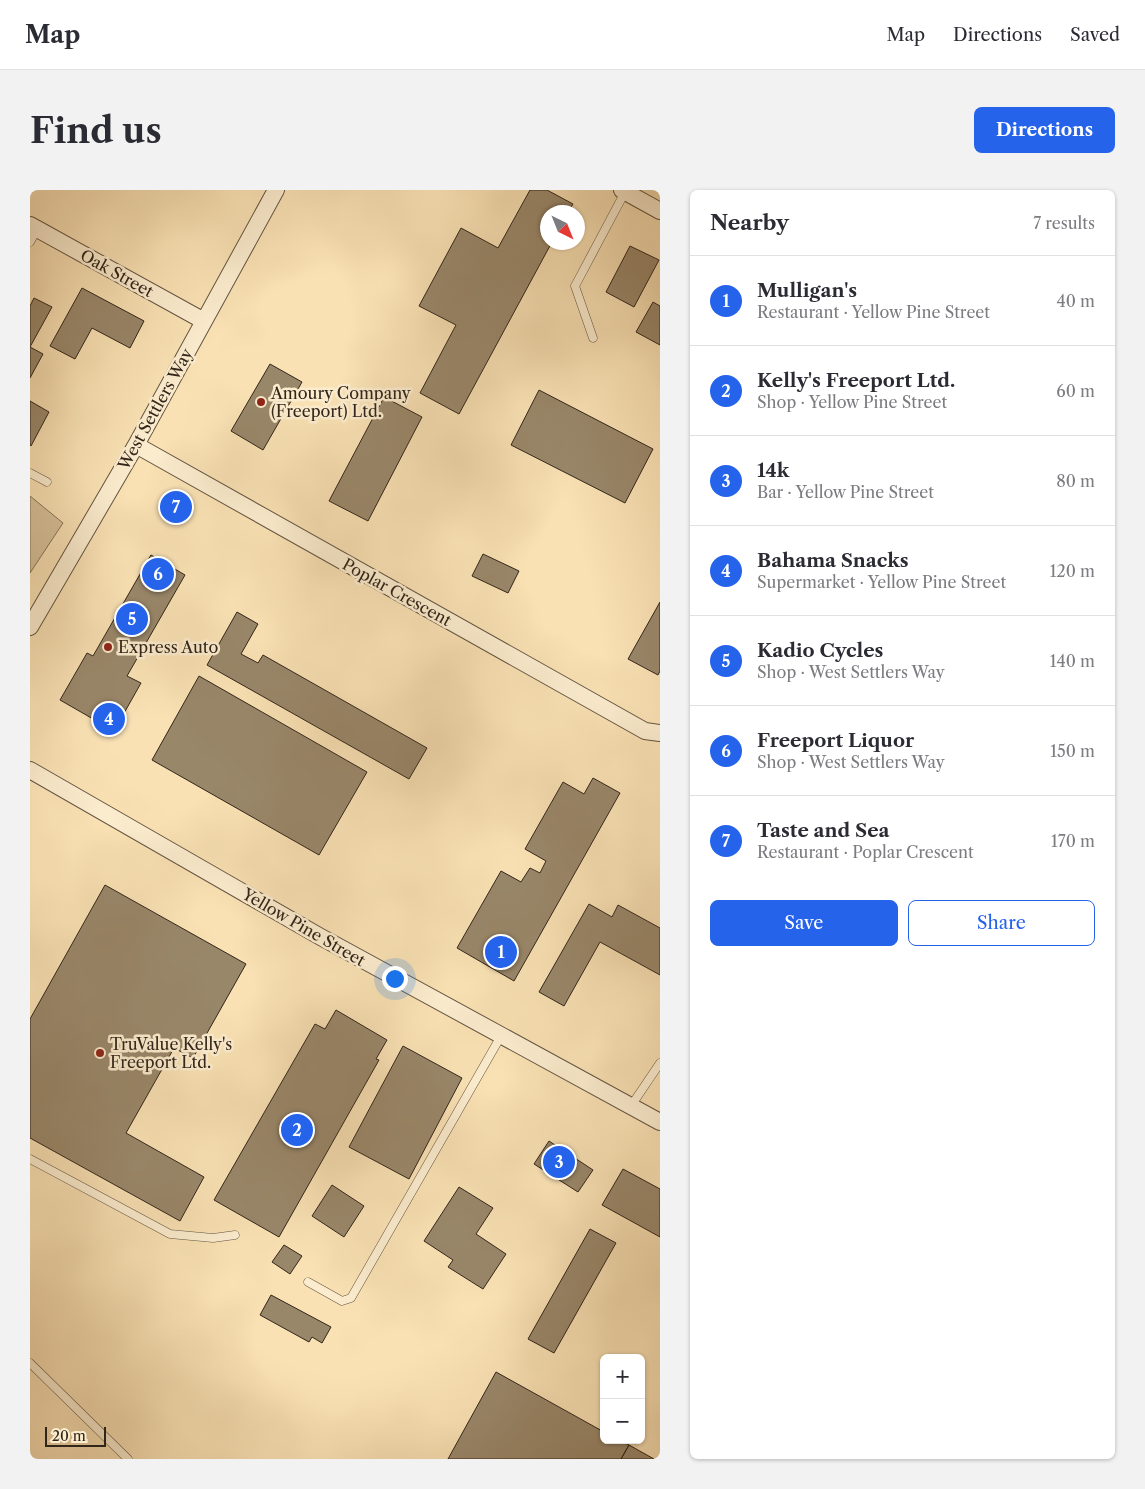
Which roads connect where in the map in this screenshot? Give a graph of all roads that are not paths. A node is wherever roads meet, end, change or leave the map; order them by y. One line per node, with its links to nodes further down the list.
1 (276, 190): 5 (street, West Settlers Way)
2 (624, 191): 3 (street); 6 (lane)
3 (660, 211)
4 (32, 232): 5 (street, Oak Street)
5 (204, 321): 7 (street, West Settlers Way)
6 (593, 338)
7 (136, 445): 10 (street, West Settlers Way); 11 (street, Poplar Crescent)
8 (30, 473): 9 (lane)
9 (47, 482)
10 (30, 627)
11 (660, 734)
12 (30, 770): 13 (street, Yellow Pine Street)
13 (501, 1036): 15 (street, Yellow Pine Street); 19 (lane)
14 (660, 1063): 15 (lane)
15 (631, 1106): 16 (street, Yellow Pine Street)
16 (660, 1122)
17 (30, 1159): 18 (lane)
18 (235, 1235)
19 (308, 1282)
20 (30, 1363): 21 (lane)
21 (128, 1459)

